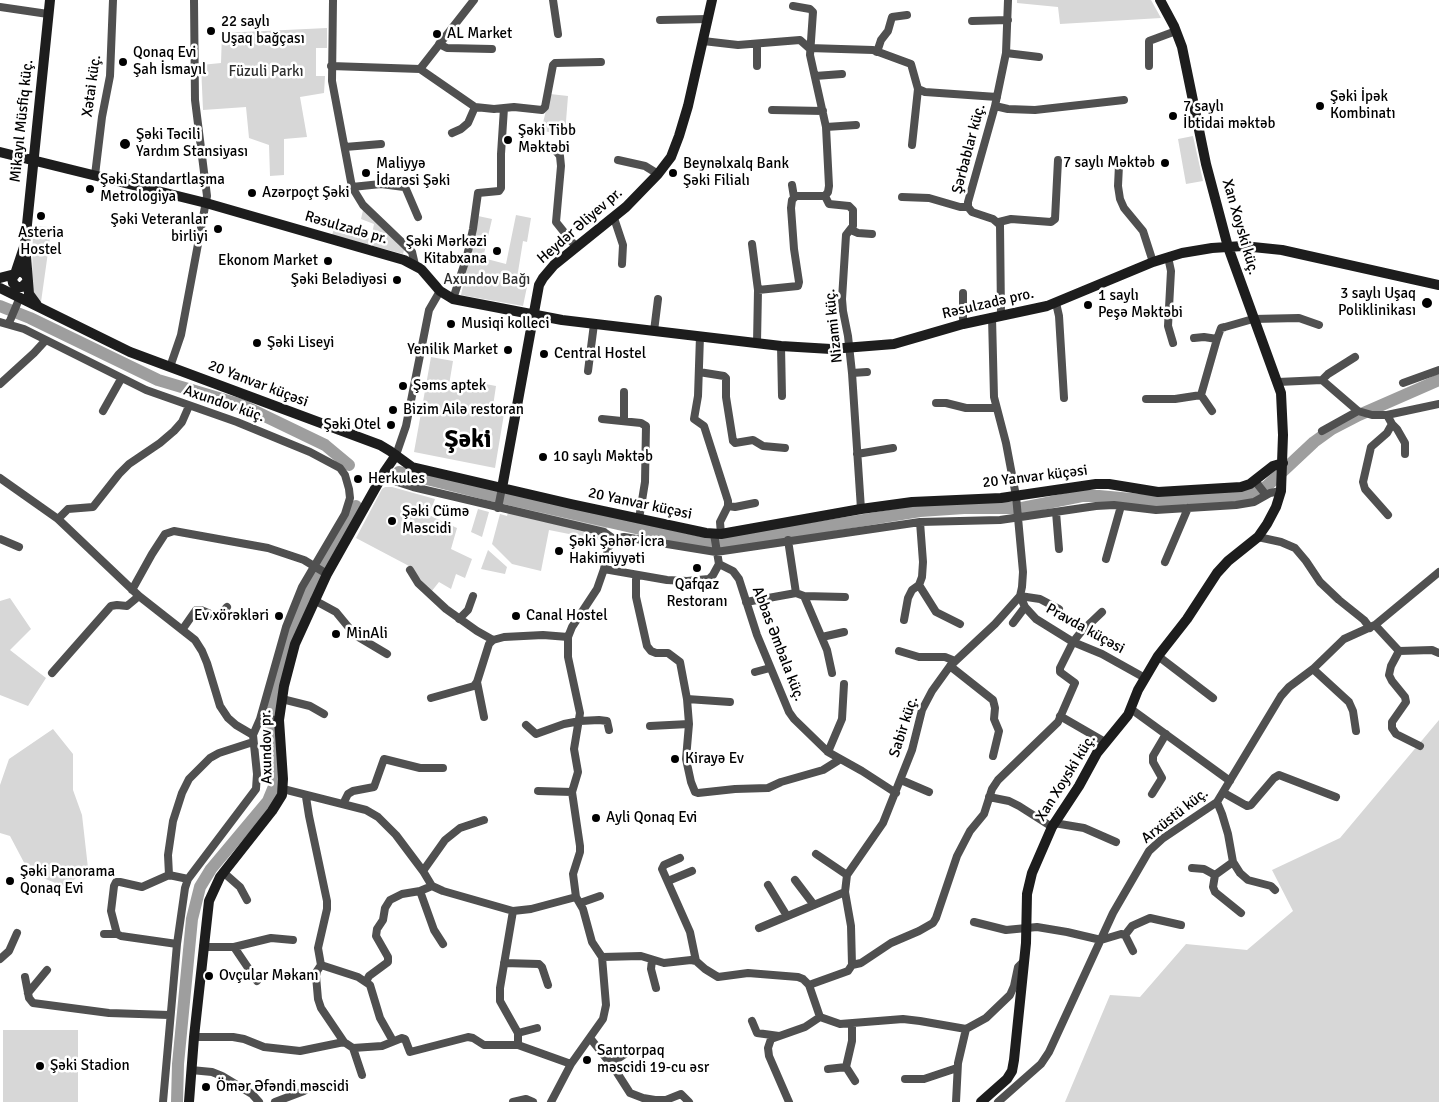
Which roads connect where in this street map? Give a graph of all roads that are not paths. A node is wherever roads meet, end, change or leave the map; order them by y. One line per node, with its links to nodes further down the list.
1 (50, 0): 12 (street, Mikayıl Müsfiq küç.)
2 (112, 0): 55 (street, Xətai küç.)
3 (194, 0): 61 (street)
4 (333, 0): 29 (street)
5 (474, 0): 21 (street)
6 (553, 0): 19 (street)
7 (712, 0): 14 (street, Heydər Əliyev pr.)
8 (1008, 0): 16 (street, Şərbablar küç.)
9 (1160, 0): 18 (street, Xan Xoyski küç.)
10 (792, 6): 23 (street)
11 (0, 7): 12 (street)
12 (48, 14): 50 (street, Mikayıl Müsfiq küç.)
13 (907, 15): 25 (street)
14 (708, 19): 15 (street); 20 (street, Heydər Əliyev pr.)
15 (660, 20)
16 (1008, 20): 17 (street); 26 (street, Şərbablar küç.)
17 (972, 21)
18 (1176, 31): 31 (street); 70 (street, Xan Xoyski küç.)
19 (558, 34)
20 (703, 41): 22 (street); 54 (street, Heydər Əliyev pr.)
21 (439, 44): 24 (street); 32 (street)
22 (757, 44): 23 (street); 30 (street)
23 (809, 48): 25 (street); 34 (street)
24 (492, 49)
25 (877, 52): 35 (street)
26 (1006, 53): 27 (street); 37 (street, Şərbablar küç.)
27 (1039, 57)
28 (601, 62): 39 (street)
29 (331, 66): 32 (street); 47 (street)
30 (757, 66)
31 (1149, 66)
32 (420, 69): 38 (street)
33 (842, 74): 34 (street)
34 (815, 76): 41 (street)
35 (918, 90): 37 (street); 46 (street)
36 (1124, 100): 37 (street)
37 (996, 101): 62 (street, Şərbablar küç.)
38 (475, 107): 39 (street); 44 (street)
39 (504, 108): 83 (street)
40 (772, 110): 41 (street)
41 (823, 111): 43 (street)
42 (856, 125): 43 (street)
43 (826, 127): 58 (street)
44 (452, 133)
45 (382, 144): 47 (street)
46 (912, 145)
47 (345, 147): 57 (street)
48 (542, 149): 69 (street)
49 (0, 152): 50 (street, Rəsulzadə pr.)
50 (33, 160): 55 (street, Rəsulzadə pr.); 78 (street, Mikayıl Müsfiq küç.)
51 (618, 160): 54 (street)
52 (1058, 160): 65 (street)
53 (1119, 165): 72 (street)
54 (658, 174): 64 (street, Heydər Əliyev pr.)
55 (95, 175): 61 (street, Rəsulzadə pr.)
56 (792, 185): 59 (street)
57 (352, 187): 63 (street); 74 (street)
58 (825, 196): 59 (street); 66 (street, Nizami küç.)
59 (794, 197): 80 (street)
60 (902, 198): 62 (street)
61 (206, 203): 74 (street, Rəsulzadə pr.); 105 (street)
62 (968, 207): 65 (street, Şərbablar küç.)
63 (418, 217)
64 (614, 218): 69 (street, Heydər Əliyev pr.); 73 (street)
65 (999, 222): 88 (street)
66 (851, 230): 67 (street); 103 (street, Nizami küç.)
67 (872, 234)
68 (752, 244): 80 (street)
69 (576, 247): 87 (street, Heydər Əliyev pr.)
70 (1228, 247): 71 (street, Rəsulzadə pro.); 77 (street, Rəsulzadə pro.); 89 (street, Xan Xoyski küç.)
71 (1168, 257): 72 (street, Rəsulzadə pro.); 100 (street)
72 (1153, 262): 85 (street, Rəsulzadə pro.)
73 (622, 264)
74 (415, 265): 81 (street, Rəsulzadə pr.)
75 (0, 278): 78 (street)
76 (0, 284): 78 (street)
77 (1439, 285)
78 (19, 286): 79 (street); 86 (street, 20 Yanvar küçəsi); 86 (street, Mikayıl Müsfiq küç.); 90 (street)
79 (0, 288)
80 (758, 290): 101 (street)
81 (440, 292): 83 (street, Rəsulzadə pr.); 137 (street)
82 (963, 293): 93 (street)
83 (453, 299): 87 (street, Rəsulzadə pro.)
84 (658, 299): 95 (street)
85 (1056, 303): 88 (street, Rəsulzadə pro.); 119 (street)
86 (38, 307): 105 (street, 20 Yanvar küçəsi)
87 (533, 314): 92 (street, Rəsulzadə pro.); 142 (street, Heydər Əliyev pr.)
88 (996, 316): 93 (street, Rəsulzadə pro.); 124 (street)
89 (1253, 319): 94 (street); 98 (street); 113 (street, Xan Xoyski küç.)
90 (10, 320): 91 (street, Axundov küç.); 99 (street, Axundov küç.)
91 (0, 322)
92 (594, 324): 95 (street, Rəsulzadə pro.); 107 (street)
93 (963, 324): 103 (street, Rəsulzadə pro.)
94 (1319, 325)
95 (654, 331): 96 (street, Rəsulzadə pro.)
96 (700, 336): 101 (street, Rəsulzadə pro.); 108 (street)
97 (1194, 338): 98 (street)
98 (1216, 339): 117 (street)
99 (45, 340): 111 (street, Axundov küç.); 115 (street)
100 (1173, 343)
101 (757, 344): 102 (street, Rəsulzadə pro.)
102 (781, 346): 103 (street, Rəsulzadə pro.); 118 (street)
103 (849, 348): 110 (street, Nizami küç.)
104 (1355, 358): 112 (street)
105 (170, 368): 137 (street, 20 Yanvar küçəsi)
106 (1439, 370): 114 (street)
107 (588, 371)
108 (699, 372): 133 (street); 148 (street)
109 (868, 372): 110 (street)
110 (852, 373): 135 (street, Nizami küç.)
111 (121, 379): 123 (street, Axundov küç.); 126 (street)
112 (1322, 380): 113 (street); 125 (street)
113 (1278, 382): 138 (street, Xan Xoyski küç.)
114 (1404, 383)
115 (0, 384)
116 (624, 392): 130 (street)
117 (1201, 395): 120 (street); 127 (street)
118 (782, 396)
119 (1064, 398)
120 (1146, 399)
121 (936, 403): 124 (street)
122 (1439, 404): 128 (street)
123 (189, 406): 155 (street); 169 (street, Axundov küç.)
124 (996, 408): 145 (street)
125 (1358, 410): 128 (street); 132 (street)
126 (103, 411)
127 (1212, 411)
128 (1387, 415): 131 (street)
129 (602, 419): 130 (street)
130 (624, 421): 156 (street)
131 (1392, 424): 136 (street); 153 (street)
132 (1322, 431)
133 (785, 448)
134 (892, 448): 135 (street)
135 (857, 454): 151 (street, Nizami küç.)
136 (1405, 454)
137 (396, 455): 139 (street, Axundov pr.); 142 (street, 20 Yanvar küçəsi)
138 (1283, 464): 141 (street, 20 Yanvar küçəsi); 143 (street, Xan Xoyski küç.)
139 (382, 477): 147 (street); 169 (street, Axundov pr.)
140 (0, 478): 155 (street)
141 (1256, 483): 144 (street); 145 (street, 20 Yanvar küçəsi)
142 (502, 491): 147 (street); 156 (street, 20 Yanvar küçəsi)
143 (1281, 491): 144 (street); 159 (street, Xan Xoyski küç.)
144 (1266, 494): 150 (street)
145 (1016, 496): 151 (street, 20 Yanvar küçəsi); 154 (street)
146 (755, 503): 148 (street)
147 (499, 505): 161 (street)
148 (728, 506): 158 (street)
149 (1121, 506): 150 (street); 152 (street); 166 (street)
150 (1188, 508): 167 (street)
151 (861, 509): 158 (street, 20 Yanvar küçəsi)
152 (1056, 512): 154 (street); 164 (street)
153 (1388, 515)
154 (1018, 518): 157 (street); 179 (street)
155 (58, 519): 175 (street)
156 (639, 519): 158 (street, 20 Yanvar küçəsi)
157 (920, 522): 162 (street); 174 (street)
158 (717, 534): 165 (street)
159 (1258, 537): 191 (street); 202 (street, Xan Xoyski küç.)
160 (0, 539): 163 (street)
161 (614, 539): 165 (street); 171 (street)
162 (788, 540): 165 (street); 176 (street)
163 (19, 547)
164 (1059, 549)
165 (716, 552): 168 (street)
166 (1106, 559)
167 (1165, 562)
168 (719, 564): 173 (street); 182 (street, Abbas Əmbala küç.)
169 (321, 570): 175 (street); 181 (street, Axundov pr.); 221 (street)
170 (410, 570): 187 (street)
171 (604, 570): 173 (street); 194 (street)
172 (1439, 572): 191 (street, Arxüstü küç.)
173 (636, 575): 215 (street)
174 (919, 585): 188 (street); 190 (street)
175 (136, 593): 192 (street); 207 (street)
176 (796, 593): 178 (street); 182 (street)
177 (473, 596): 187 (street)
178 (804, 596): 180 (street); 195 (street)
179 (1020, 596): 184 (street, Pravda küçəsi); 185 (street); 203 (street, Sabir küç.)
180 (845, 597)
181 (314, 600): 201 (street); 214 (street, Axundov pr.)
182 (746, 602): 204 (street, Abbas Əmbala küç.)
183 (228, 607): 192 (street)
184 (1025, 607): 189 (street); 197 (street, Pravda küçəsi)
185 (1059, 609)
186 (1102, 612): 197 (street)
187 (459, 619): 196 (street)
188 (904, 620)
189 (1013, 623)
190 (960, 624)
191 (1372, 626): 199 (street); 205 (street, Arxüstü küç.)
192 (182, 630): 230 (street)
193 (844, 632): 195 (street)
194 (568, 637): 196 (street); 223 (street)
195 (822, 637): 208 (street)
196 (493, 640): 210 (street)
197 (1073, 642): 209 (street, Pravda küçəsi); 219 (street)
198 (899, 651): 203 (street)
199 (1399, 651): 200 (street); 232 (street)
200 (1439, 653)
201 (387, 654)
202 (1158, 656): 209 (street, Xan Xoyski küç.); 213 (street)
203 (952, 664): 234 (street); 237 (street, Sabir küç.)
204 (770, 668): 206 (street); 233 (street, Abbas Əmbala küç.)
205 (1313, 668): 228 (street); 238 (street, Arxüstü küç.)
206 (755, 672)
207 (52, 673)
208 (832, 673)
209 (1145, 678): 217 (street, Xan Xoyski küç.)
210 (477, 682): 212 (street); 220 (street)
211 (844, 684): 233 (street)
212 (431, 698)
213 (1213, 698)
214 (282, 699): 218 (street); 222 (street, Axundov pr.)
215 (687, 700): 216 (street); 224 (street)
216 (730, 702)
217 (1131, 709): 229 (street); 231 (street, Xan Xoyski küç.)
218 (324, 714)
219 (1060, 716): 231 (street); 247 (street)
220 (484, 717)
221 (263, 719): 222 (street); 230 (street)
222 (278, 720): 239 (street, Axundov pr.)
223 (580, 721): 225 (street); 227 (street); 241 (street)
224 (689, 724): 226 (street); 235 (street)
225 (526, 725)
226 (650, 726)
227 (609, 730)
228 (1356, 732)
229 (1166, 734): 238 (street); 245 (street)
230 (253, 738): 261 (street); 264 (street)
231 (1105, 742): 252 (street, Xan Xoyski küç.)
232 (1420, 746)
233 (828, 752): 235 (street, Abbas Əmbala küç.)
234 (993, 756)
235 (839, 760): 243 (street, Abbas Əmbala küç.)
236 (444, 768): 250 (street)
237 (901, 780): 242 (street); 243 (street, Sabir küç.)
238 (1230, 781): 244 (street, Arxüstü küç.)
239 (283, 789): 246 (street); 260 (street, Axundov pr.)
240 (538, 792): 241 (street)
241 (572, 792): 274 (street)
242 (929, 792)
243 (896, 793): 262 (street, Sabir küç.)
244 (1224, 793): 248 (street); 249 (street, Arxüstü küç.)
245 (1152, 794)
246 (306, 796): 250 (street); 300 (street)
247 (989, 797): 252 (street); 301 (street)
248 (1336, 797)
249 (1217, 802): 256 (street); 288 (street, Arxüstü küç.)
250 (344, 804): 258 (street)
251 (484, 820): 258 (street)
252 (1053, 825): 253 (street); 281 (street, Xan Xoyski küç.)
253 (1116, 842)
254 (816, 854): 262 (street)
255 (680, 858): 266 (street)
256 (1233, 862): 263 (street); 269 (street)
257 (1192, 868): 263 (street)
258 (423, 871): 268 (street)
259 (692, 871): 266 (street)
260 (223, 872): 273 (street); 291 (street, Axundov pr.)
261 (169, 875): 264 (street); 285 (street)
262 (847, 875): 271 (street, Sabir küç.)
263 (1215, 875): 277 (street)
264 (188, 880): 289 (street)
265 (795, 880): 275 (street)
266 (668, 881): 297 (street)
267 (768, 885): 278 (street)
268 (432, 886): 270 (street); 276 (street)
269 (1276, 890)
270 (420, 892): 290 (street); 305 (street)
271 (845, 892): 275 (street); 301 (street, Sabir küç.)
272 (600, 896): 274 (street)
273 (247, 900)
274 (578, 900): 276 (street); 294 (street)
275 (814, 905): 278 (street)
276 (513, 911): 299 (street)
277 (1241, 913)
278 (787, 916): 282 (street)
279 (974, 922): 281 (street)
280 (1181, 925): 286 (street)
281 (1027, 927): 288 (street); 298 (street, Xan Xoyski küç.)
282 (759, 928)
283 (17, 933): 295 (street)
284 (104, 934): 285 (street)
285 (117, 934): 289 (street)
286 (1125, 935): 288 (street); 293 (street)
287 (292, 940): 292 (street)
288 (1101, 940): 346 (street, Arxüstü küç.)
289 (177, 944): 310 (street)
290 (443, 944)
291 (203, 946): 292 (street); 317 (street, Axundov pr.)
292 (234, 947): 304 (street)
293 (1133, 951)
294 (602, 957): 296 (street); 319 (street)
295 (0, 959)
296 (652, 960): 297 (street); 308 (street)
297 (696, 961): 306 (street)
298 (1024, 961): 315 (street); 345 (street, Xan Xoyski küç.)
299 (504, 963): 307 (street); 316 (street)
300 (321, 964): 305 (street); 321 (street)
301 (852, 965): 306 (street)
302 (47, 970): 309 (street)
303 (25, 977): 309 (street)
304 (257, 981)
305 (366, 982): 320 (street)
306 (809, 985): 311 (street)
307 (548, 986)
308 (656, 988)
309 (28, 993): 310 (street)
310 (169, 1014): 335 (street)
311 (820, 1017): 313 (street); 318 (street)
312 (752, 1021): 318 (street)
313 (852, 1024): 315 (street); 327 (street)
314 (537, 1028): 316 (street)
315 (966, 1029): 328 (street)
316 (518, 1033): 322 (street)
317 (194, 1037): 321 (street); 330 (street, Axundov pr.)
318 (780, 1037): 343 (street)
319 (590, 1038): 325 (street); 326 (street)
320 (393, 1040): 322 (street); 323 (street)
321 (344, 1042): 323 (street)
322 (518, 1045): 325 (street)
323 (353, 1048): 331 (street)
324 (631, 1050): 326 (street)
325 (571, 1064): 341 (street)
326 (610, 1064): 342 (street)
327 (846, 1067): 329 (street); 333 (street)
328 (957, 1068): 332 (street); 344 (street)
329 (828, 1069)
330 (191, 1070): 336 (street, Axundov pr.); 337 (street)
331 (362, 1075)
332 (905, 1080)
333 (855, 1081)
334 (304, 1091): 338 (street)
335 (163, 1102)
336 (190, 1102)
337 (260, 1102)
338 (275, 1102)
339 (513, 1102): 340 (street)
340 (533, 1102)
341 (551, 1102)
342 (689, 1102)
343 (789, 1102)
344 (956, 1102)
345 (981, 1102)
346 (998, 1102)

